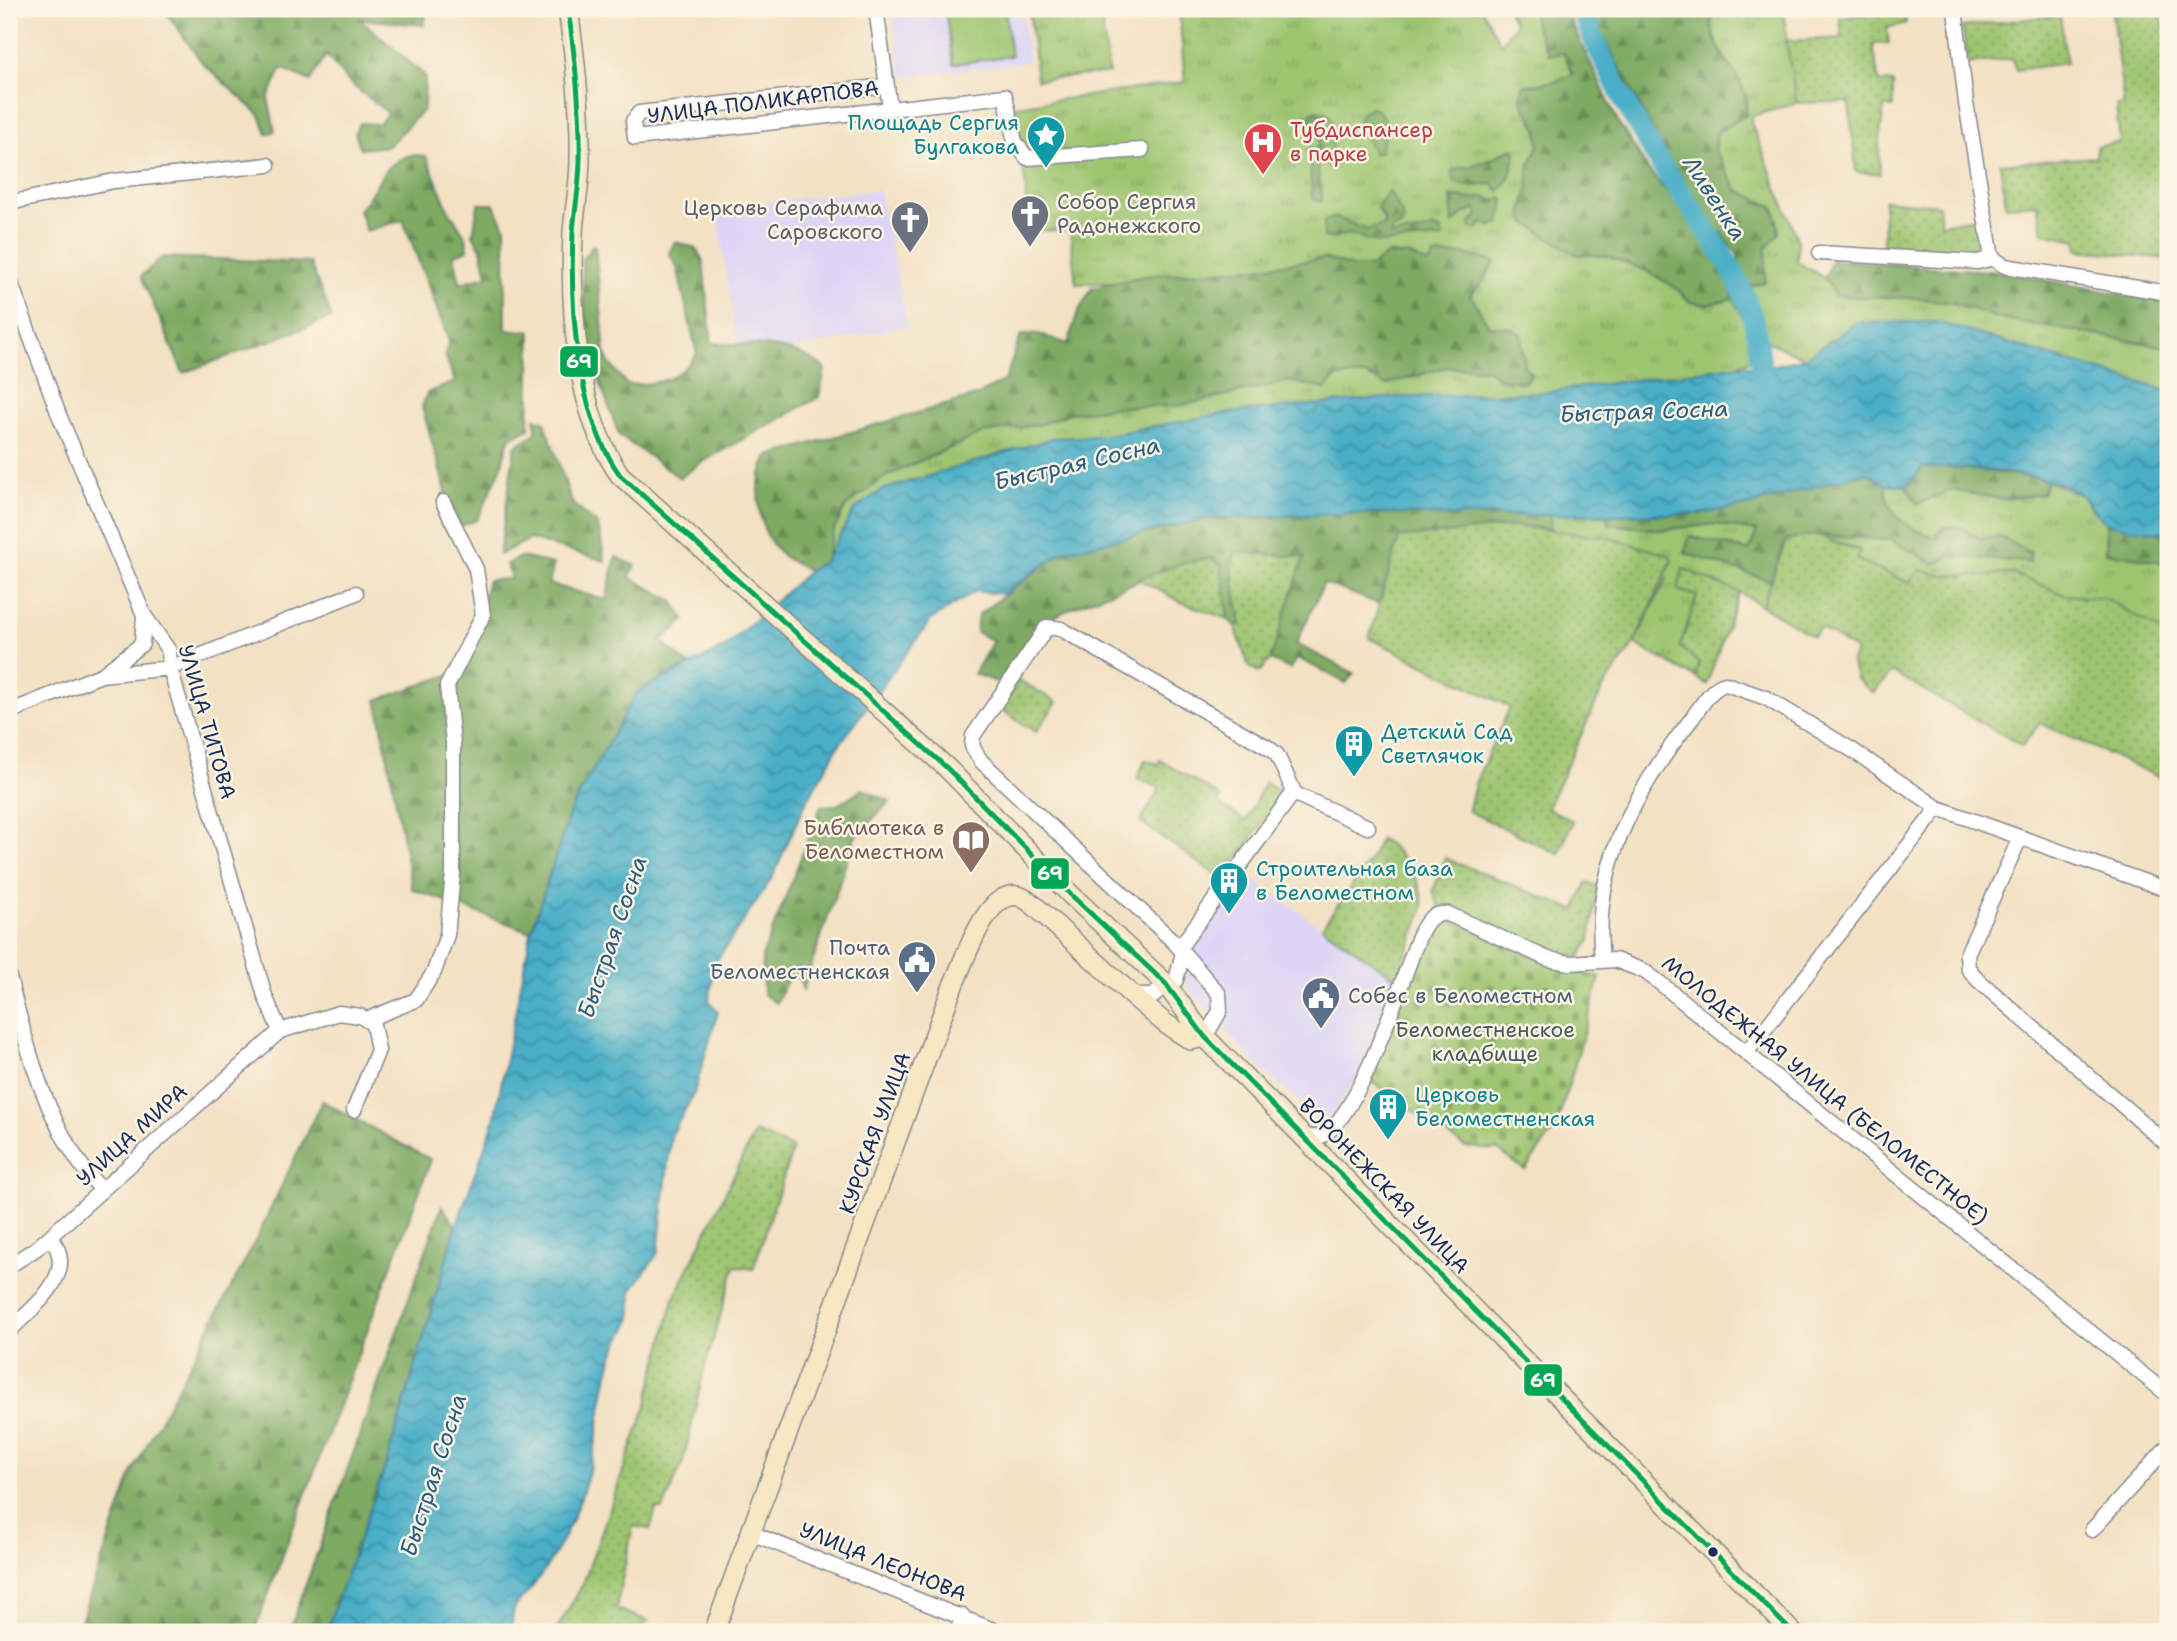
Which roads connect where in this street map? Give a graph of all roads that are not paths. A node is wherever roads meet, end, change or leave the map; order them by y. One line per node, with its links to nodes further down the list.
1 (568, 9): 27 (street, ВОРОНЕЖСКАЯ УЛИЦА)
2 (876, 9): 4 (street)
3 (1955, 9): 10 (street)
4 (887, 86): 5 (street); 5 (street, УЛИЦА ПОЛИКАРПОВА)
5 (890, 108): 6 (street, УЛИЦА ПОЛИКАРПОВА)
6 (1142, 150)
7 (268, 164): 8 (street)
8 (9, 203)
9 (1819, 253): 10 (street)
10 (1992, 258): 12 (street)
11 (9, 278): 15 (street, УЛИЦА ТИТОВА)
12 (2168, 293)
13 (443, 502): 29 (street)
14 (356, 593): 16 (street)
15 (144, 615): 16 (street, УЛИЦА ТИТОВА); 17 (street)
16 (170, 667): 17 (street); 30 (street, УЛИЦА ТИТОВА)
17 (102, 675): 18 (street)
18 (9, 712)
19 (1294, 792): 21 (street); 24 (street); 24 (street)
20 (1938, 808): 22 (street); 25 (street); 32 (street)
21 (1368, 827)
22 (2020, 840): 23 (street); 35 (street)
23 (2168, 890)
24 (1182, 950): 27 (street); 31 (street)
25 (1602, 959): 32 (street, МОЛОДЕЖНАЯ УЛИЦА (БЕЛОМЕСТНОЕ)); 34 (street, МОЛОДЕЖНАЯ УЛИЦА (БЕЛОМЕСТНОЕ))
26 (9, 977): 36 (street)
27 (1165, 983): 28 (street); 31 (street, ВОРОНЕЖСКАЯ УЛИЦА)
28 (1132, 995): 31 (street, КУРСКАЯ УЛИЦА); 43 (street, КУРСКАЯ УЛИЦА)
29 (366, 1020): 30 (street); 33 (street)
30 (280, 1031): 36 (street, УЛИЦА МИРА)
31 (1205, 1037): 34 (street, ВОРОНЕЖСКАЯ УЛИЦА)
32 (1746, 1053): 40 (street, МОЛОДЕЖНАЯ УЛИЦА (БЕЛОМЕСТНОЕ))
33 (354, 1110)
34 (1302, 1135): 45 (street, ВОРОНЕЖСКАЯ УЛИЦА)
35 (2168, 1145)
36 (102, 1190): 37 (street, УЛИЦА МИРА)
37 (50, 1237): 38 (street, УЛИЦА МИРА); 39 (street)
38 (9, 1266)
39 (9, 1331)
40 (2168, 1395)
41 (2168, 1446): 42 (street)
42 (2092, 1530)
43 (751, 1533): 44 (street, УЛИЦА ЛЕОНОВА); 46 (street, КУРСКАЯ УЛИЦА)
44 (963, 1616): 47 (street); 48 (street, УЛИЦА ЛЕОНОВА)
45 (1779, 1628)
46 (714, 1632)
47 (957, 1632)
48 (998, 1632)

